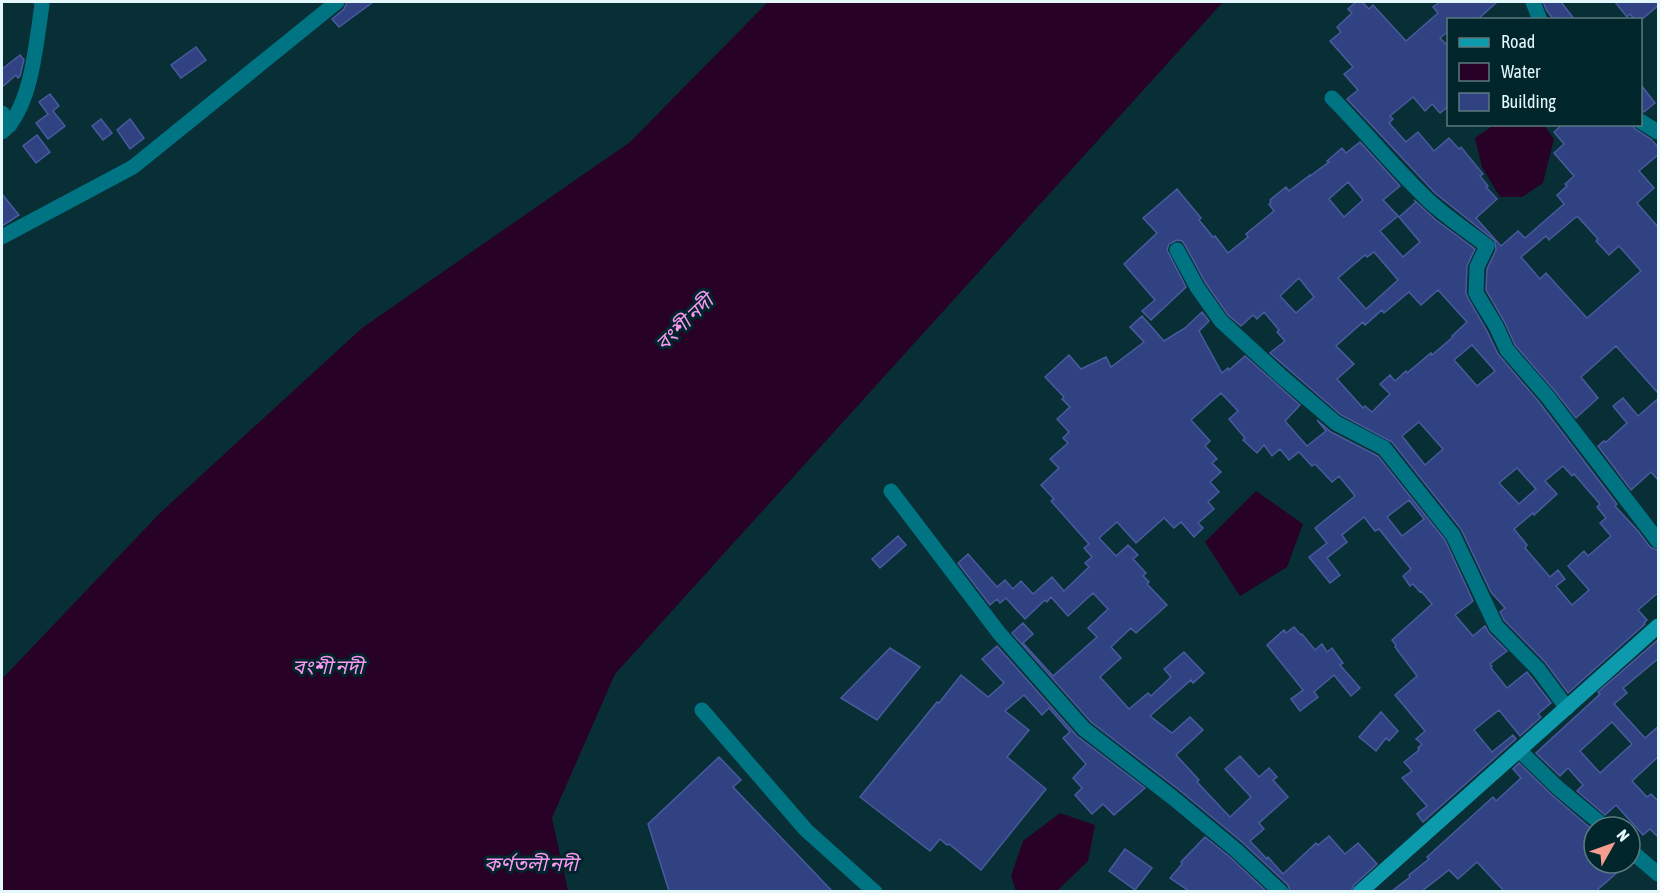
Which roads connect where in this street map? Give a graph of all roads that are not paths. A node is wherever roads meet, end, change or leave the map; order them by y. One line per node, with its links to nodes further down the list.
1 (41, 2): 6 (street)
2 (337, 2): 9 (street)
3 (1533, 2): 4 (street)
4 (1539, 18)
5 (1332, 98): 12 (street)
6 (4, 123)
7 (1642, 123): 8 (street)
8 (1659, 132)
9 (2, 237)
10 (1178, 250): 14 (street)
11 (891, 491): 21 (street)
12 (1659, 541)
13 (1659, 626): 14 (street)
14 (1567, 708): 16 (street)
15 (702, 710): 20 (street)
16 (1519, 750): 17 (street); 22 (street)
17 (1591, 815)
18 (1642, 860): 19 (street)
19 (1659, 874)
20 (875, 891)
21 (1281, 891)
22 (1360, 891)

